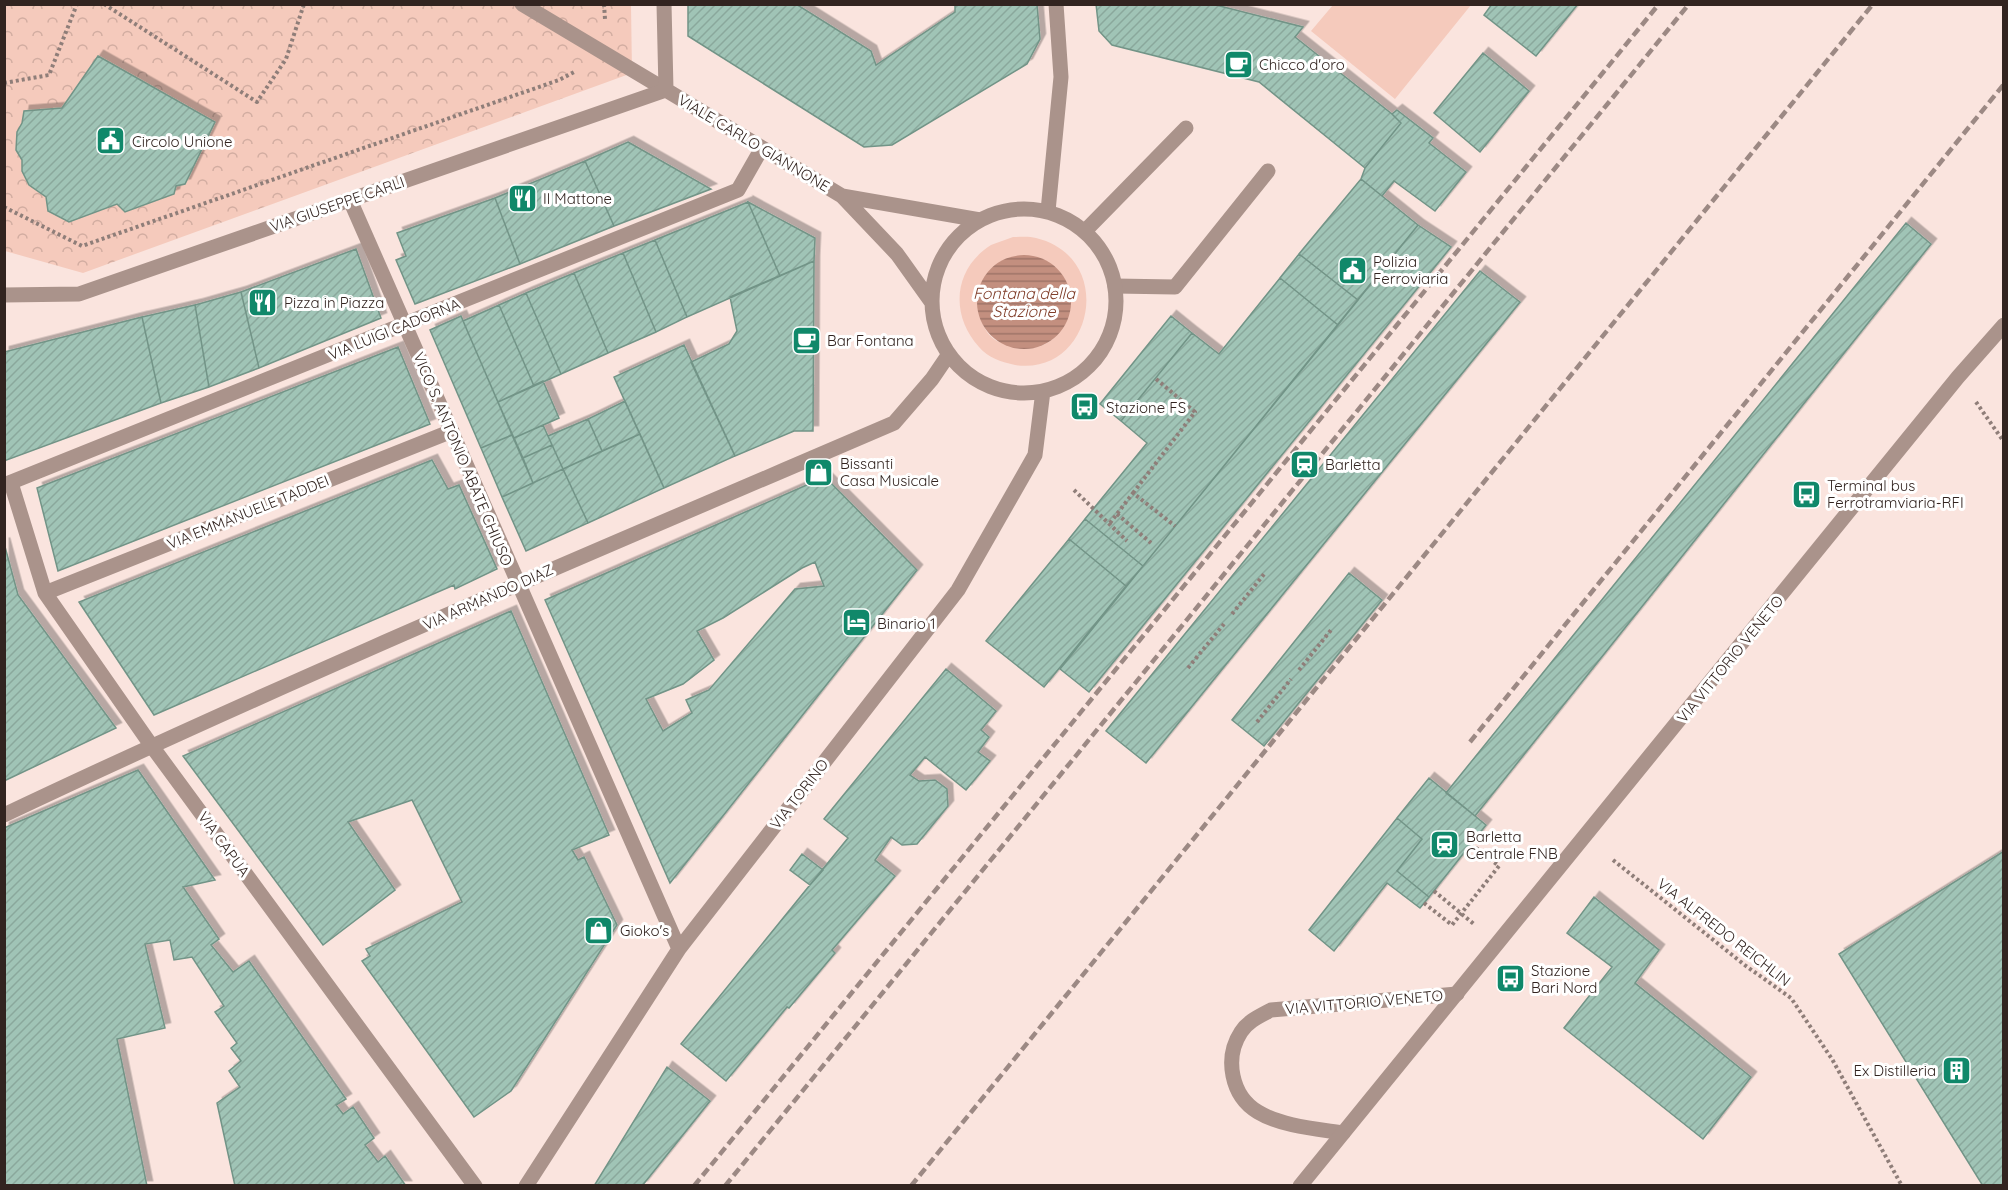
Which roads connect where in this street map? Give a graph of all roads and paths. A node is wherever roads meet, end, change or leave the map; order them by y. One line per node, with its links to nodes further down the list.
1 (77, 4): 9 (path)
2 (104, 4): 3 (path)
3 (304, 4)
4 (522, 4): 8 (street, VIALE CARLO GIANNONE)
5 (604, 4): 8 (path)
6 (664, 4): 10 (street)
7 (1056, 4): 17 (street)
8 (606, 55): 10 (street, VIALE CARLO GIANNONE); 16 (path)
9 (4, 83)
10 (666, 90): 12 (street, VIALE CARLO GIANNONE); 15 (street, VIA GIUSEPPE CARLI)
11 (1186, 128): 19 (street)
12 (762, 148): 14 (street, VIALE CARLO GIANNONE); 23 (street, VIA LUIGI CADORNA)
13 (1268, 171): 20 (street)
14 (842, 196): 18 (street); 22 (street)
15 (350, 200): 21 (street, VIA GIUSEPPE CARLI); 23 (street, VICO S. ANTONIO ABATE CHIUSO)
16 (4, 207)
17 (1048, 211): 18 (street); 19 (street)
18 (980, 220): 22 (street)
19 (1085, 231): 20 (street)
20 (1115, 286): 28 (street)
21 (4, 295)
22 (932, 303): 25 (street)
23 (405, 325): 29 (street, VICO S. ANTONIO ABATE CHIUSO); 31 (street, VIA LUIGI CADORNA)
24 (2004, 325): 26 (street, VIA VITTORIO VENETO)
25 (949, 354): 28 (street); 40 (street, VIA ARMANDO DIAZ)
26 (1958, 377): 30 (path); 57 (street, VIA VITTORIO VENETO)
27 (1155, 378): 33 (path)
28 (1043, 391): 56 (street, VIA TORINO)
29 (452, 431): 40 (street, VICO S. ANTONIO ABATE CHIUSO); 41 (street, VIA EMMANUELE TADDEI)
30 (2004, 442)
31 (8, 484): 41 (street, VIA CAPUA)
32 (1074, 490): 35 (path)
33 (1133, 493): 34 (path); 36 (path)
34 (1117, 514): 35 (path); 38 (path)
35 (1110, 523): 37 (path)
36 (1174, 526)
37 (1127, 541)
38 (1151, 543)
39 (1265, 573): 42 (path)
40 (517, 584): 49 (street, VIA ARMANDO DIAZ); 56 (street, VICO S. ANTONIO ABATE CHIUSO)
41 (45, 593): 49 (street, VIA CAPUA)
42 (1232, 614)
43 (1224, 624): 45 (path)
44 (1331, 630): 46 (path)
45 (1188, 668)
46 (1299, 670)
47 (1291, 679): 48 (path)
48 (1257, 722)
49 (151, 745): 50 (street, VIA ARMANDO DIAZ); 59 (street, VIA CAPUA)
50 (4, 815)
51 (1471, 844): 55 (path)
52 (1613, 860): 62 (path, VIA ALFREDO REICHLIN)
53 (1434, 891): 55 (path)
54 (1424, 903): 55 (path)
55 (1461, 913)
56 (679, 949): 60 (street, VIA TORINO)
57 (1457, 994): 58 (street, VIA VITTORIO VENETO); 58 (street, VIA VITTORIO VENETO)
58 (1343, 1133): 61 (street, VIA VITTORIO VENETO)
59 (476, 1185)
60 (526, 1185)
61 (1300, 1185)
62 (1902, 1185)

